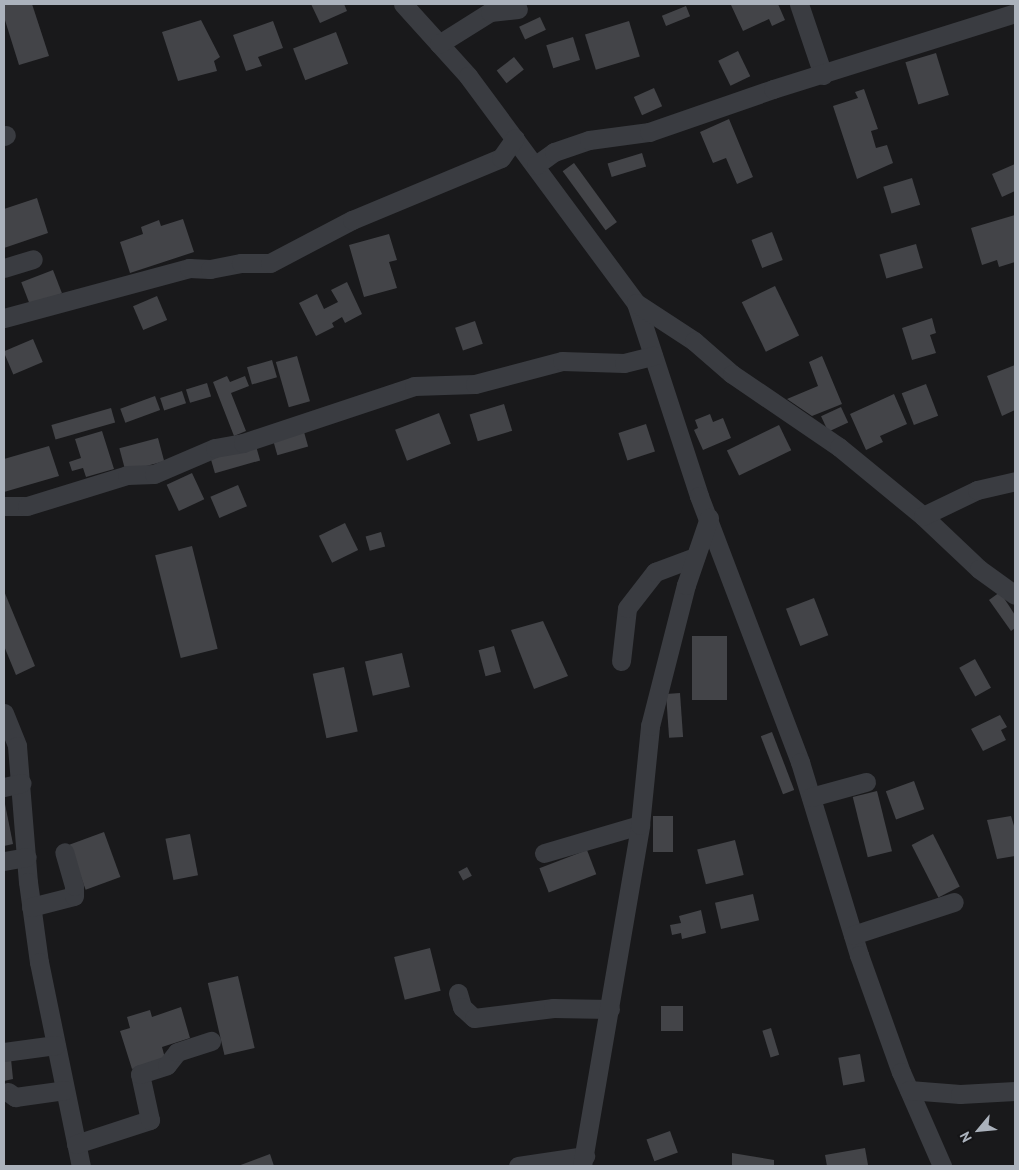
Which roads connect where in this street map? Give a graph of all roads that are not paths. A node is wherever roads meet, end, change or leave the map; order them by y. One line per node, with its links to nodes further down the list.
1 (402, 4): 5 (street)
2 (798, 4): 6 (street)
3 (518, 9): 5 (street)
4 (1015, 13): 6 (street)
5 (439, 44): 7 (street)
6 (823, 75): 8 (street)
7 (515, 138): 8 (street); 12 (street)
8 (536, 165): 11 (street)
9 (33, 259): 10 (street)
10 (4, 268)
11 (636, 303): 13 (street); 16 (street)
12 (4, 318)
13 (653, 356): 15 (street); 17 (street)
14 (1015, 481): 16 (street)
15 (4, 506)
16 (923, 516): 19 (street)
17 (709, 518): 18 (street); 24 (street)
18 (695, 556): 20 (street); 25 (street)
19 (1015, 595)
20 (621, 661)
21 (6, 723): 23 (street)
22 (866, 782): 24 (street)
23 (13, 785): 28 (street)
24 (811, 797): 32 (street)
25 (640, 825): 27 (street); 34 (street)
26 (64, 852): 31 (street)
27 (544, 852)
28 (27, 857): 29 (street); 31 (street)
29 (4, 861)
30 (954, 902): 32 (street)
31 (32, 907): 36 (street)
32 (853, 935): 39 (street)
33 (458, 993): 34 (street)
34 (610, 1009): 43 (street)
35 (211, 1041): 42 (street)
36 (56, 1045): 37 (street); 38 (street)
37 (4, 1052)
38 (65, 1090): 41 (street); 42 (street)
39 (909, 1090): 40 (street); 46 (street)
40 (1015, 1091)
41 (8, 1092)
42 (76, 1144): 44 (street)
43 (583, 1161): 45 (street)
44 (81, 1166)
45 (518, 1166)
46 (942, 1166)

